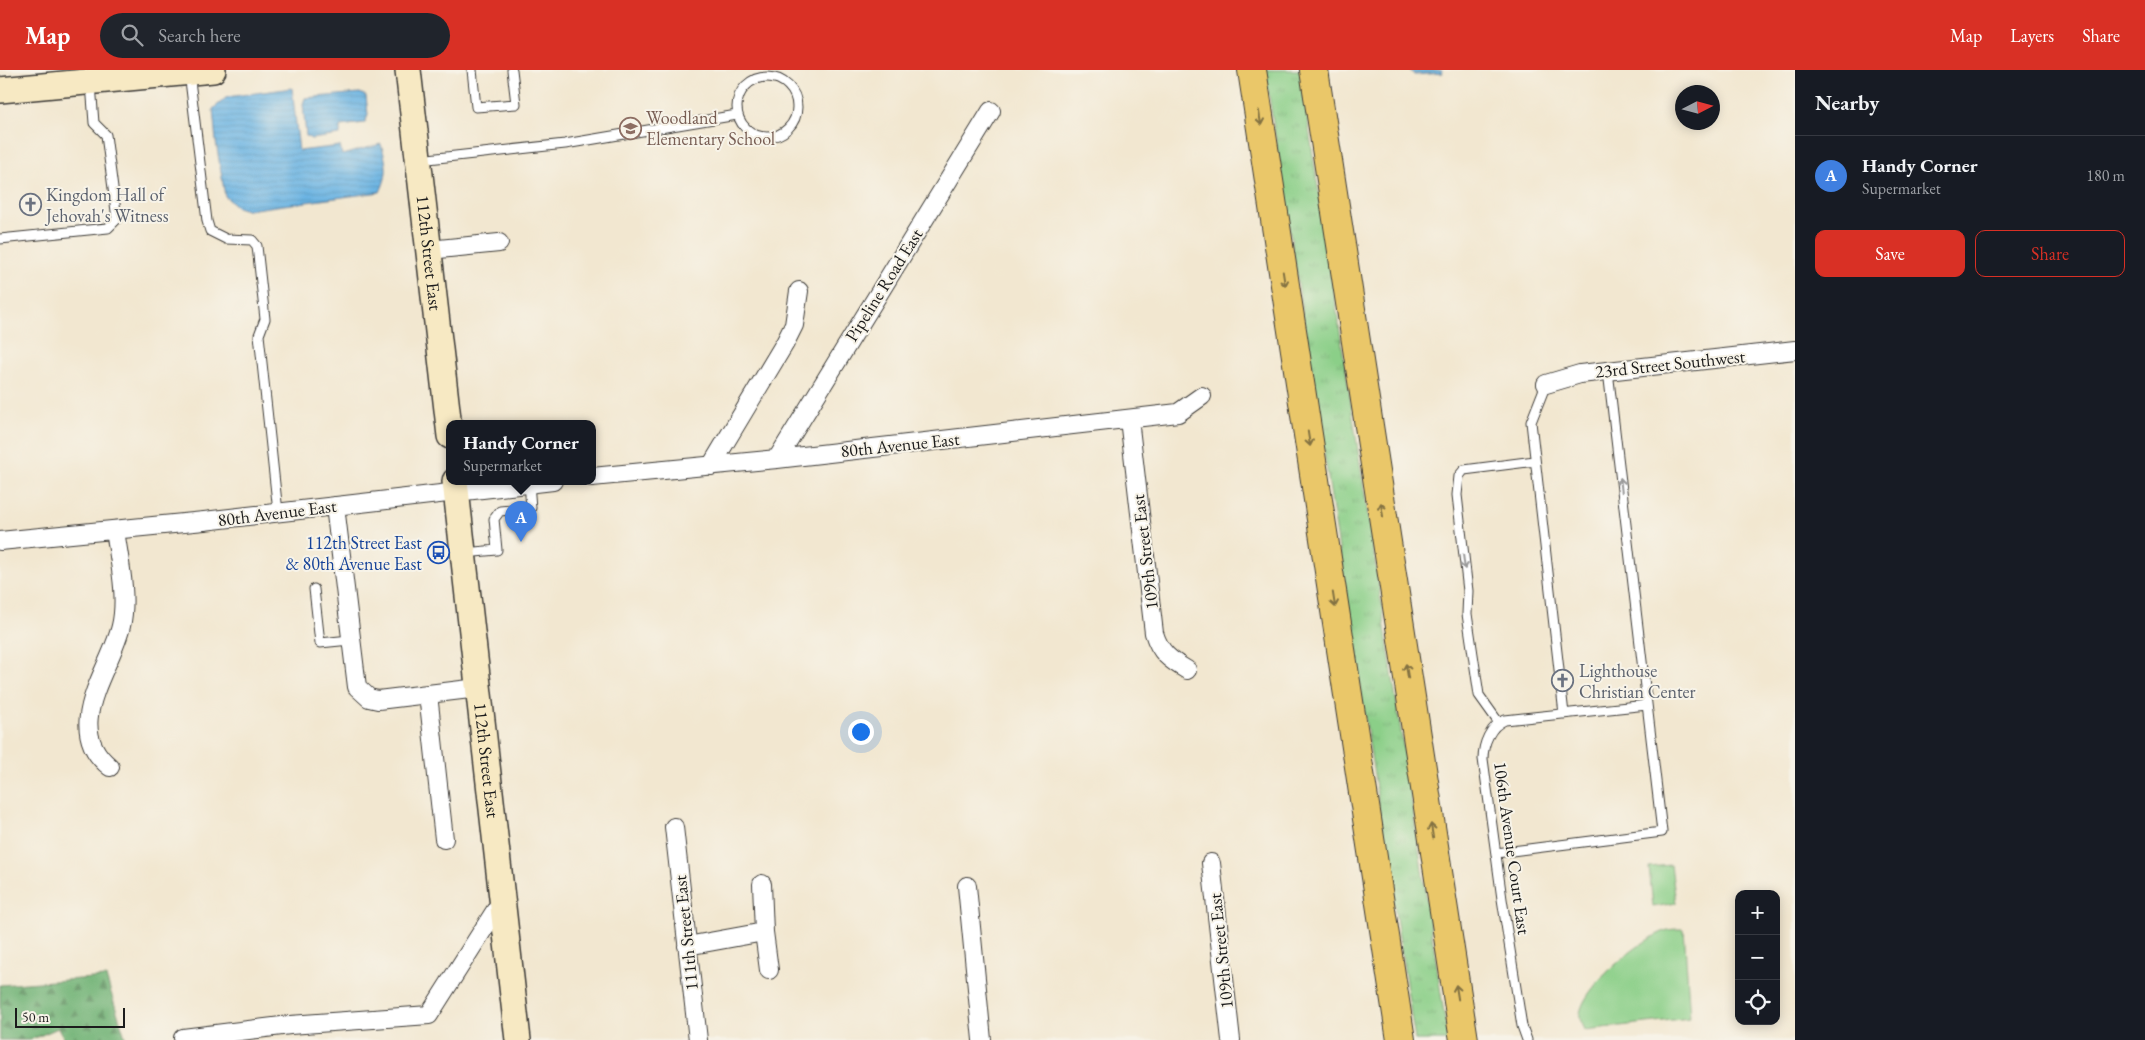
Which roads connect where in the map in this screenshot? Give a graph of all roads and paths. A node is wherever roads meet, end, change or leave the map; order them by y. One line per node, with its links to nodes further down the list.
1 (408, 70): 12 (main road, 112th Street East)
2 (472, 70): 3 (lane)
3 (512, 70)
4 (1252, 70): 59 (highway, one-way to 59)
5 (1314, 70): 60 (highway, one-way to 5)
6 (197, 71): 8 (main road); 31 (lane)
7 (762, 73): 11 (lane); 11 (lane)
8 (91, 81): 9 (main road); 13 (lane)
9 (0, 90)
10 (991, 111): 23 (street, Pipeline Road East)
11 (738, 115): 12 (lane)
12 (418, 160): 15 (main road, 112th Street East)
13 (0, 239)
14 (499, 243): 15 (street)
15 (429, 250): 21 (main road, 112th Street East)
16 (799, 291): 25 (street)
17 (1795, 350): 18 (street, 23rd Street Southwest)
18 (1608, 371): 19 (street, 23rd Street Southwest); 40 (lane, one-way to 18)
19 (1546, 384): 24 (lane)
20 (1202, 396): 22 (street, 80th Avenue East)
21 (448, 420)
22 (1129, 420): 23 (street, 80th Avenue East); 37 (street, 109th Street East)
23 (777, 459): 25 (street, 80th Avenue East)
24 (1536, 461): 41 (lane); 42 (lane, one-way to 42)
25 (711, 466): 26 (street, 80th Avenue East)
26 (596, 477)
27 (480, 485): 29 (street, 80th Avenue East)
28 (529, 485): 34 (lane)
29 (455, 486): 30 (street, 80th Avenue East); 34 (main road, 112th Street East)
30 (335, 506): 31 (street, 80th Avenue East); 36 (street)
31 (278, 512): 32 (street, 80th Avenue East)
32 (115, 530): 33 (street, 80th Avenue East); 43 (street)
33 (0, 541)
34 (463, 553): 38 (main road, 112th Street East)
35 (314, 589): 36 (lane)
36 (350, 640): 39 (street)
37 (1187, 670)
38 (478, 688): 39 (street); 50 (main road, 112th Street East)
39 (428, 694): 45 (street)
40 (1647, 705): 41 (lane); 46 (lane)
41 (1564, 714): 42 (lane)
42 (1499, 723): 46 (lane, 106th Avenue Court East)
43 (110, 767)
44 (674, 827): 52 (street, 111th Street East)
45 (444, 839)
46 (1496, 853): 61 (lane, 106th Avenue Court East)
47 (1211, 863): 58 (street, 109th Street East)
48 (762, 884): 51 (street)
49 (967, 886): 57 (street)
50 (502, 900): 54 (street); 55 (main road, 112th Street East)
51 (764, 932): 52 (street); 53 (street)
52 (687, 946): 56 (street, 111th Street East)
53 (769, 970)
54 (183, 1038)
55 (518, 1040)
56 (698, 1040)
57 (982, 1040)
58 (1231, 1040)
59 (1401, 1040)
60 (1464, 1040)
61 (1527, 1040)

